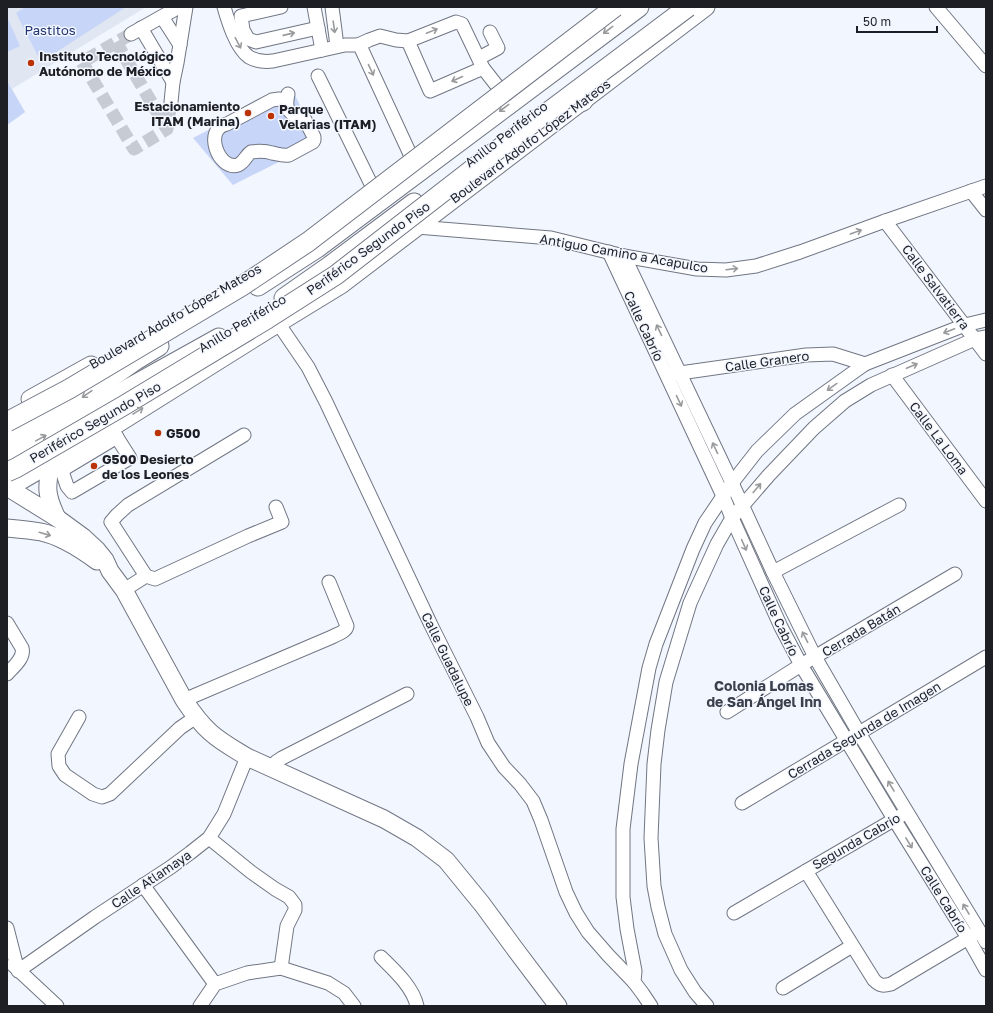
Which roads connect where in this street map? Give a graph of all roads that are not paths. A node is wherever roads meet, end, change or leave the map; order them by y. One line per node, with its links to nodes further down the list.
1 (179, 7): 14 (street)
2 (186, 7): 18 (street)
3 (224, 7): 21 (street, one-way to 21)
4 (282, 7): 15 (street, one-way to 15)
5 (314, 7): 15 (street)
6 (332, 7): 20 (street, one-way to 20)
7 (603, 7): 26 (main road, Boulevard Adolfo López Mateos)
8 (615, 7): 54 (highway, bridge)
9 (640, 7): 32 (highway, Anillo Periférico, one-way to 32)
10 (674, 7): 30 (highway, Anillo Periférico)
11 (688, 7): 61 (highway, Periférico Segundo Piso, bridge)
12 (706, 7): 28 (main road, Boulevard Adolfo López Mateos)
13 (936, 7): 23 (street)
14 (162, 17): 18 (street); 25 (street)
15 (318, 28): 21 (street)
16 (490, 32): 22 (street)
17 (408, 41): 19 (street); 22 (street, one-way to 22); 22 (street, one-way to 17)
18 (180, 45): 25 (street)
19 (358, 45): 20 (street); 31 (street, one-way to 31)
20 (337, 46): 21 (street)
21 (322, 50)
22 (481, 63): 26 (street)
23 (986, 66)
24 (318, 76): 33 (street)
25 (173, 82): 29 (street)
26 (493, 91): 31 (main road, Boulevard Adolfo López Mateos); 32 (highway)
27 (287, 97): 27 (street)
28 (583, 101): 30 (highway); 38 (main road, Boulevard Adolfo López Mateos)
29 (171, 102)
30 (511, 130): 41 (highway, Anillo Periférico)
31 (410, 154): 33 (main road, Boulevard Adolfo López Mateos)
32 (441, 156): 48 (highway, Anillo Periférico)
33 (371, 184): 53 (main road, Boulevard Adolfo López Mateos)
34 (986, 186): 35 (street, Antiguo Camino a Acapulco)
35 (971, 191): 36 (street); 37 (street, Antiguo Camino a Acapulco)
36 (986, 210)
37 (885, 221): 40 (street, Antiguo Camino a Acapulco, one-way to 37); 44 (street, Calle Salvatierra)
38 (418, 227): 39 (street, Antiguo Camino a Acapulco); 43 (main road, Boulevard Adolfo López Mateos)
39 (609, 252): 40 (street, Antiguo Camino a Acapulco); 51 (street, Calle Cabrío)
40 (624, 256): 51 (street, Calle Cabrío, one-way to 40)
41 (260, 314): 45 (highway); 58 (highway, Anillo Periférico, one-way to 41)
42 (986, 320): 44 (street)
43 (278, 323): 55 (main road, Boulevard Adolfo López Mateos, one-way to 43); 106 (street, Calle Guadalupe)
44 (965, 325): 46 (street, Calle Salvatierra); 49 (street, one-way to 49)
45 (238, 332)
46 (981, 338): 47 (street, Calle Salvatierra); 52 (street, one-way to 46)
47 (986, 354)
48 (136, 360): 50 (highway); 57 (highway, Anillo Periférico, one-way to 57)
49 (865, 364): 51 (street, Calle Granero); 60 (street, one-way to 60)
50 (112, 373)
51 (673, 374): 60 (street, Calle Cabrío, one-way to 51); 62 (street, Calle Cabrío, one-way to 62)
52 (892, 375): 63 (street, Calle La Loma); 65 (street, one-way to 52)
53 (7, 412)
54 (7, 422)
55 (114, 432): 59 (main road, Boulevard Adolfo López Mateos); 59 (street)
56 (244, 435): 73 (street)
57 (7, 442)
58 (7, 456)
59 (57, 464): 61 (main road, Boulevard Adolfo López Mateos); 67 (main road)
60 (732, 483): 62 (street); 65 (street, Calle Cabrío)
61 (7, 484): 67 (main road)
62 (723, 496): 68 (street, Calle Cabrío); 106 (street)
63 (986, 501)
64 (899, 505): 71 (street)
65 (742, 506): 68 (street); 71 (street, Calle Cabrío)
66 (276, 507): 73 (street)
67 (57, 518): 70 (main road)
68 (732, 518): 79 (street, Calle Cabrío, one-way to 79); 115 (street)
69 (7, 528): 70 (main road, one-way to 70)
70 (110, 571): 75 (main road)
71 (773, 572): 77 (street, Calle Cabrío, one-way to 71)
72 (955, 574): 77 (street, Cerrada Batán)
73 (146, 576): 75 (street)
74 (329, 582): 82 (street)
75 (124, 590): 82 (main road)
76 (7, 623): 80 (street)
77 (815, 657): 79 (street, Cerrada Batán); 86 (street, Calle Cabrío)
78 (986, 657): 86 (street, Cerrada Segunda de Imagen)
79 (800, 665): 83 (street, Cerrada Batán); 87 (street, Calle Cabrío)
80 (7, 674)
81 (407, 694): 89 (street)
82 (184, 700): 85 (main road)
83 (727, 712)
84 (79, 717): 85 (street)
85 (196, 717): 88 (main road)
86 (859, 733): 87 (street, Cerrada Segunda de Imagen); 91 (street, Calle Cabrío, one-way to 86)
87 (846, 741): 90 (street, Cerrada Segunda de Imagen); 92 (street, Calle Cabrío)
88 (247, 757): 89 (main road); 93 (street, Calle Atlamaya)
89 (270, 768): 113 (main road)
90 (742, 803)
91 (907, 812): 92 (street, Segunda Cabrio); 98 (street, Calle Cabrío, one-way to 91)
92 (894, 819): 94 (street, Segunda Cabrio); 99 (street, Calle Cabrío, one-way to 99)
93 (209, 838): 95 (street, Calle Atlamaya); 103 (street)
94 (806, 871): 96 (street, Segunda Cabrio); 100 (street)
95 (143, 886): 104 (street, Calle Atlamaya); 107 (street)
96 (734, 912)
97 (7, 928): 104 (street)
98 (984, 933): 99 (street)
99 (968, 938): 100 (street); 105 (street, Calle Cabrío)
100 (852, 946): 108 (street)
101 (381, 957): 112 (street)
102 (7, 959): 104 (street)
103 (281, 968): 107 (street); 111 (street)
104 (18, 970): 109 (street)
105 (986, 970)
106 (634, 982): 114 (street, Calle Guadalupe)
107 (215, 984): 110 (street)
108 (783, 988)
109 (57, 1006)
110 (200, 1006)
111 (354, 1006)
112 (417, 1006)
113 (558, 1006)
114 (651, 1006)
115 (707, 1006)

